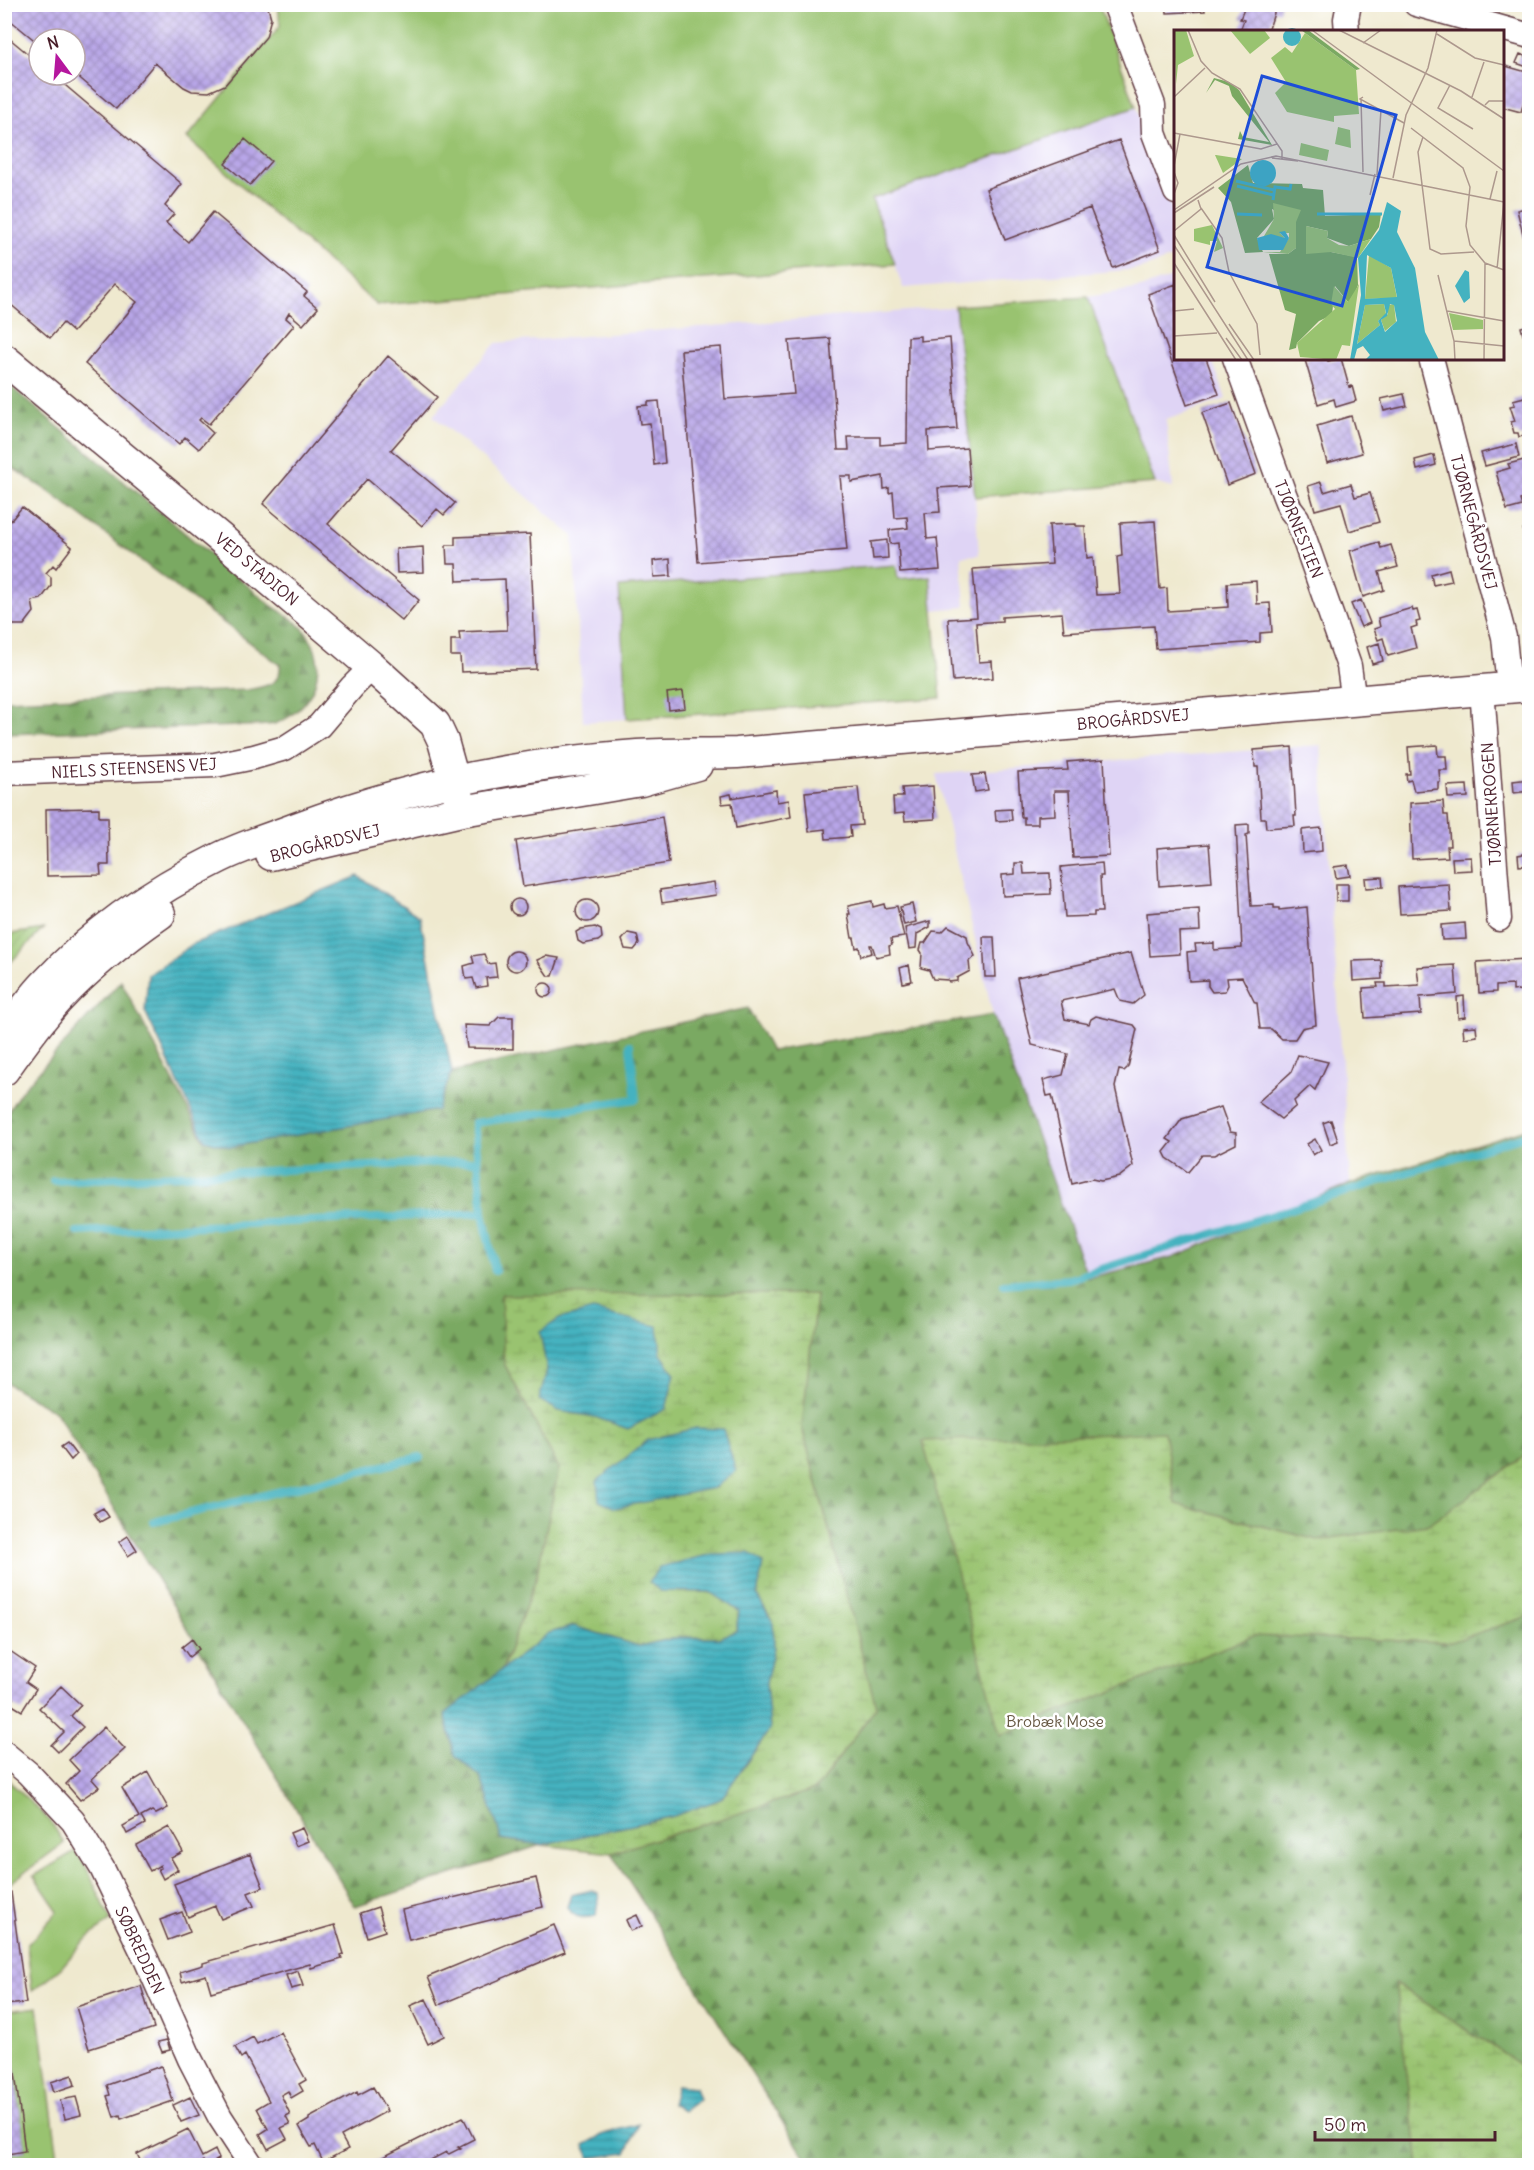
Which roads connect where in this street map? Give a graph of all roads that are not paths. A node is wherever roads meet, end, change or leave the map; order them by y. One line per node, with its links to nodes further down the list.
1 (1115, 4): 6 (street)
2 (1350, 4): 4 (street)
3 (1416, 4): 5 (street)
4 (1347, 30)
5 (1530, 36)
6 (1174, 187)
7 (4, 359): 10 (street, VED STADION)
8 (1236, 360): 12 (street, TJØRNESTIEN)
9 (1432, 360): 11 (street, TJØRNEGÅRDSVEJ)
10 (372, 667): 15 (street, NIELS STEENSENS VEJ); 16 (street, VED STADION)
11 (1507, 687): 12 (street, BROGÅRDSVEJ); 19 (street, TJØRNEKROGEN)
12 (1354, 702): 13 (street, BROGÅRDSVEJ)
13 (737, 753): 14 (street, BROGÅRDSVEJ); 17 (street, BROGÅRDSVEJ)
14 (575, 761): 16 (street, BROGÅRDSVEJ); 17 (street)
15 (4, 773)
16 (455, 780): 18 (street, VED STADION); 20 (street, BROGÅRDSVEJ)
17 (579, 792): 18 (street, BROGÅRDSVEJ)
18 (462, 811): 21 (street, BROGÅRDSVEJ)
19 (1499, 920)
20 (4, 1036)
21 (4, 1070)
22 (4, 1753): 23 (street, SØBREDDEN)
23 (252, 2166)

